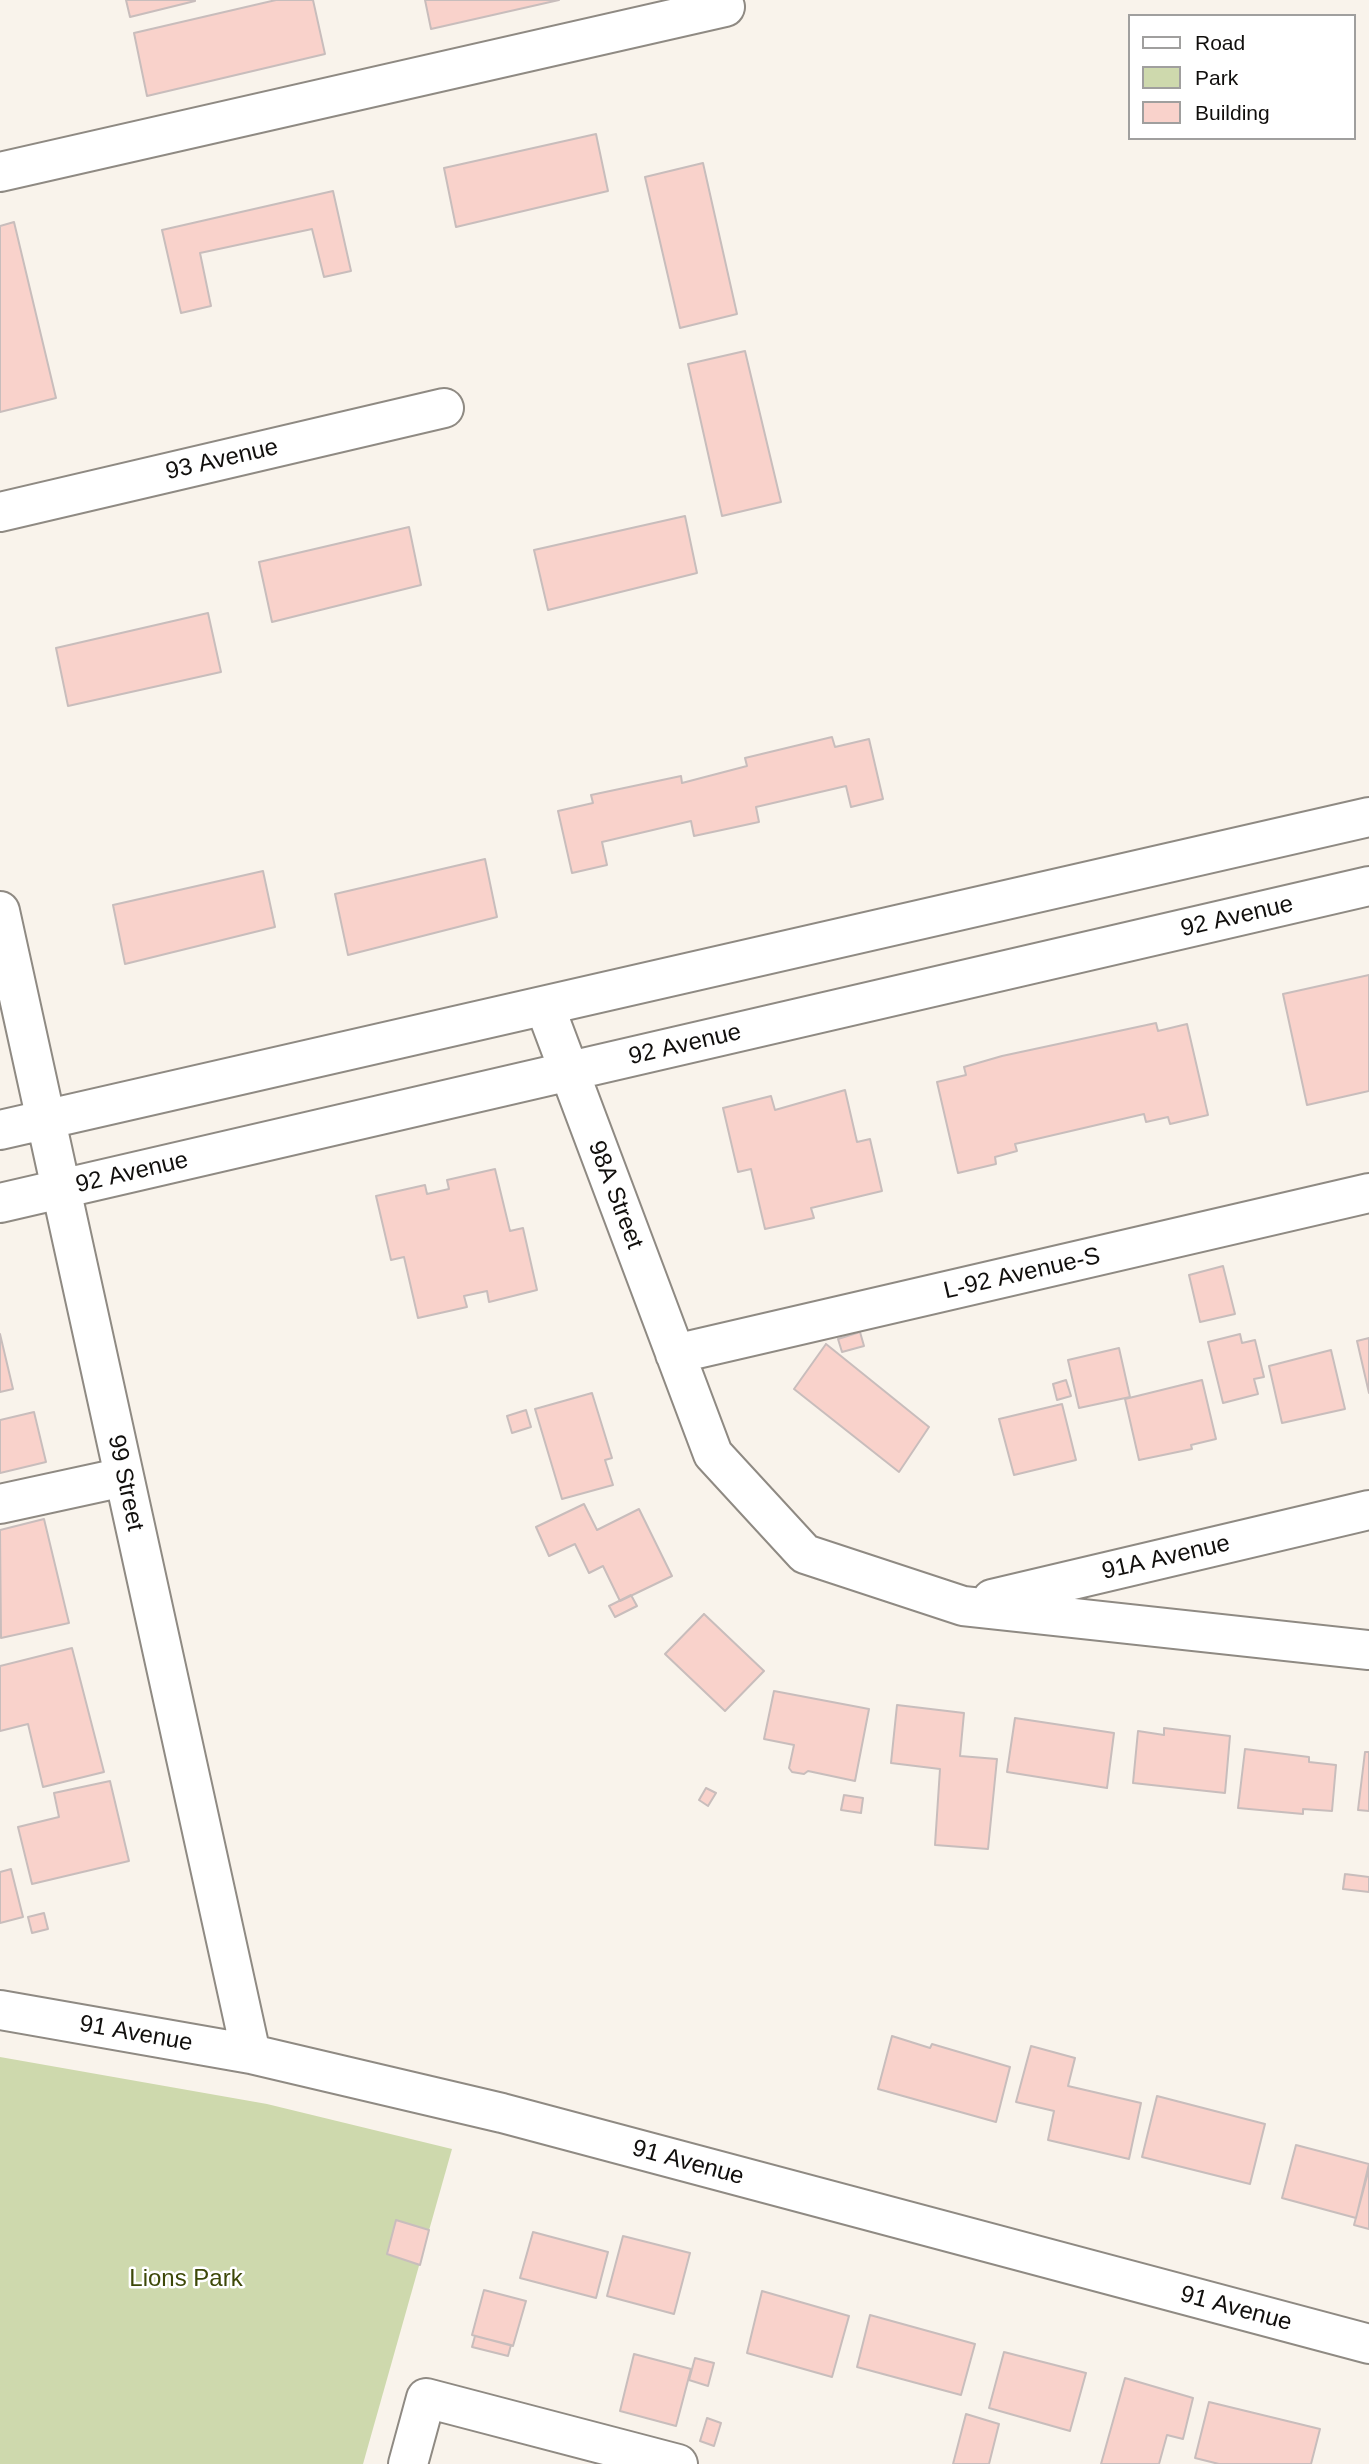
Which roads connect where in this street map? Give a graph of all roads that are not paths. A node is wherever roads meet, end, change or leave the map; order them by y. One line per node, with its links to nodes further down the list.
1 (725, 7): 2 (street)
2 (0, 172)
3 (444, 408): 4 (street, 93 Avenue)
4 (0, 512)
5 (1369, 817): 8 (street)
6 (1369, 886): 9 (street, 92 Avenue)
7 (0, 911): 10 (street, 99 Street)
8 (545, 1007): 9 (street, 98A Street); 10 (street)
9 (568, 1072): 12 (street, 92 Avenue); 15 (street, 98A Street)
10 (47, 1119): 11 (street); 12 (street, 99 Street)
11 (0, 1130)
12 (61, 1189): 14 (street, 92 Avenue); 16 (street, 99 Street)
13 (1369, 1194): 15 (street, L-92 Avenue-S)
14 (0, 1203)
15 (680, 1368): 19 (street, 91A Avenue)
16 (124, 1476): 17 (street); 22 (street, 99 Street)
17 (0, 1504)
18 (1369, 1510): 19 (street, 91A Avenue)
19 (963, 1606): 20 (street, 91A Avenue)
20 (1369, 1650)
21 (0, 2010): 22 (street, 91 Avenue)
22 (251, 2054): 23 (street, 91 Avenue)
23 (1369, 2344)
24 (408, 2464): 25 (street)
25 (678, 2464)

